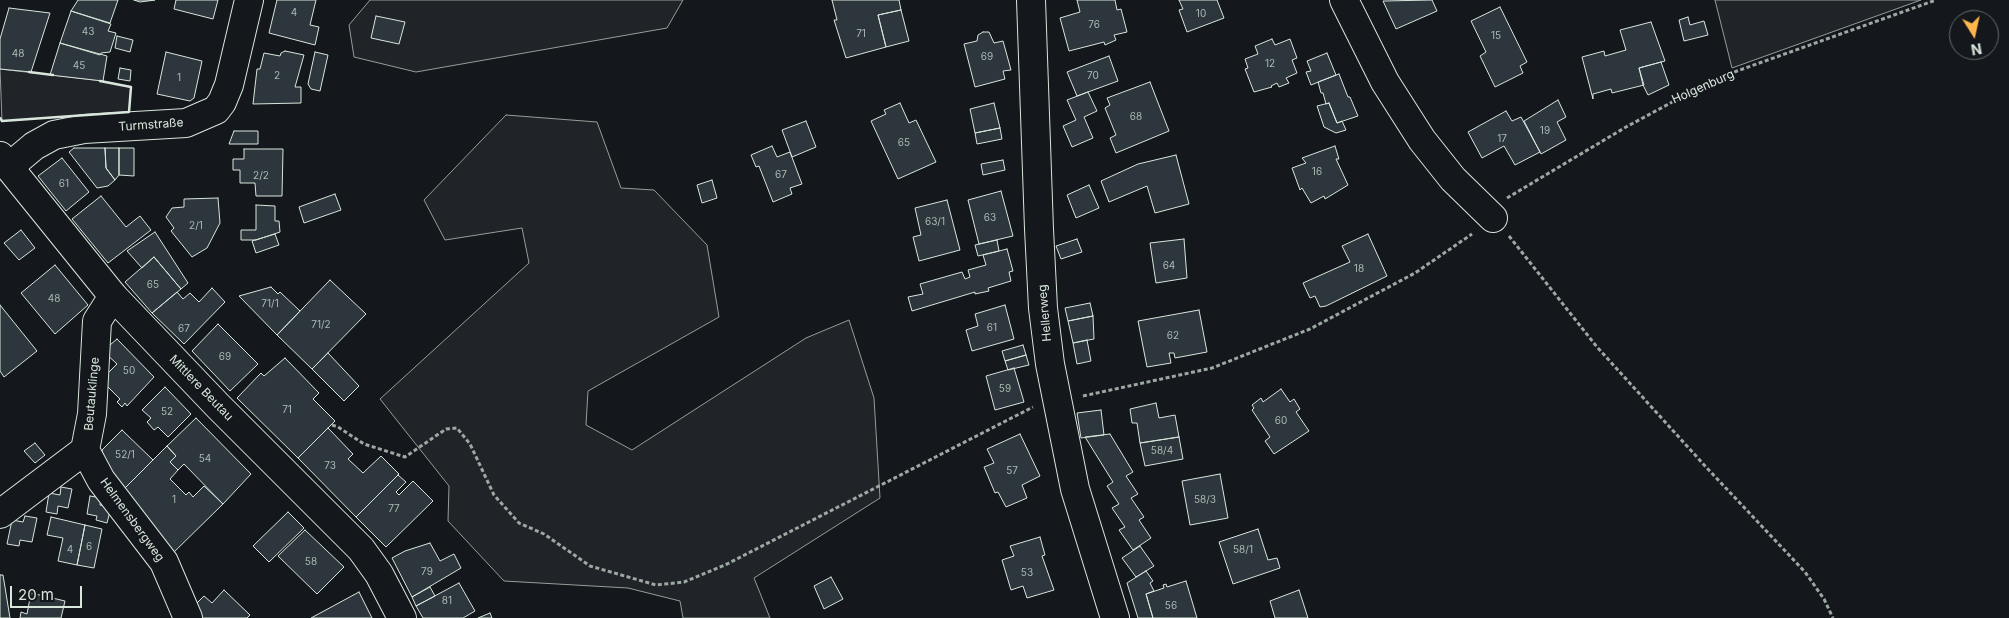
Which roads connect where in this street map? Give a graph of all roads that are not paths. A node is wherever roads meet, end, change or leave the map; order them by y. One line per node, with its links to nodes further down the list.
1 (249, 0): 4 (street, Turmstraße)
2 (1031, 0): 11 (street, Hellerweg)
3 (1344, 0): 5 (street)
4 (4, 162): 6 (street, Mittlere Beutau)
5 (1490, 215)
6 (113, 296): 7 (street, Beutauklinge); 10 (street, Mittlere Beutau)
7 (85, 450): 8 (street); 9 (street, Helmensbergweg)
8 (0, 514)
9 (188, 618)
10 (402, 618)
11 (1114, 618)

